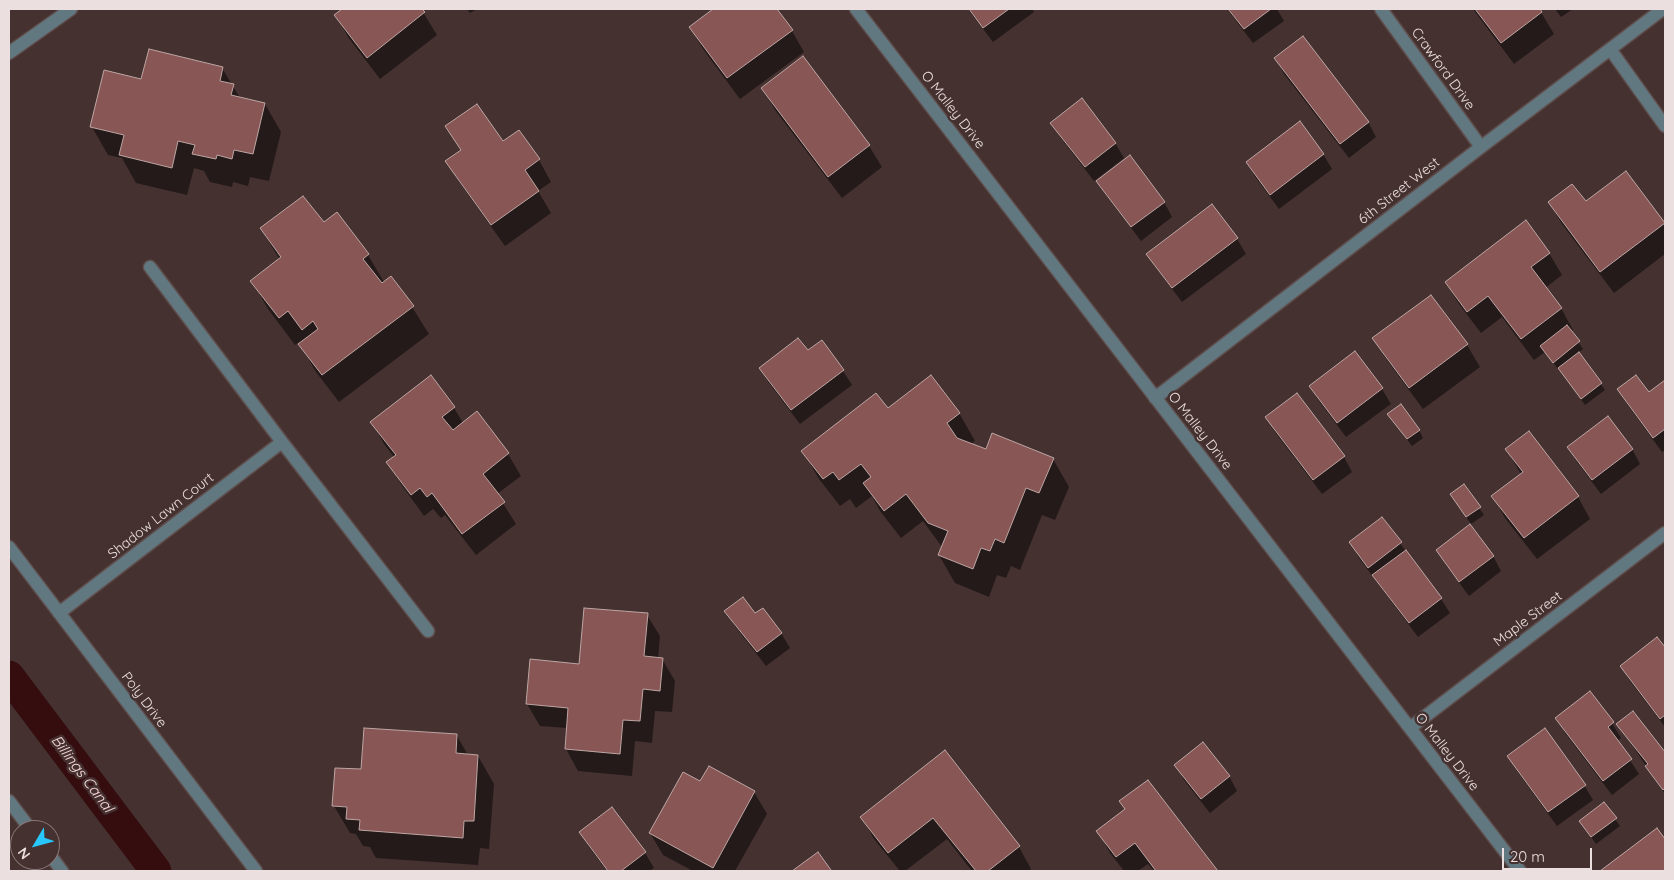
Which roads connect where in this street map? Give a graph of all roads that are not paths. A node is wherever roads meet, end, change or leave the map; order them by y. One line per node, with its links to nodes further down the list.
1 (71, 9): 6 (street)
2 (1382, 9): 8 (street, Crawford Drive)
3 (1663, 9): 5 (street, 6th Street West)
4 (860, 10): 10 (street, O Malley Drive)
5 (1610, 50): 7 (street); 8 (street, 6th Street West)
6 (9, 53)
7 (1665, 126)
8 (1481, 147): 10 (street, 6th Street West)
9 (150, 267): 11 (street)
10 (1155, 398): 16 (street, O Malley Drive)
11 (282, 442): 14 (street, Shadow Lawn Court); 15 (street)
12 (1665, 533): 16 (street, Maple Street)
13 (9, 547): 14 (street, Poly Drive)
14 (59, 613): 19 (street, Poly Drive)
15 (428, 631)
16 (1410, 728): 20 (street, O Malley Drive)
17 (9, 801): 18 (street)
18 (23, 820)
19 (256, 871)
20 (1520, 871)

